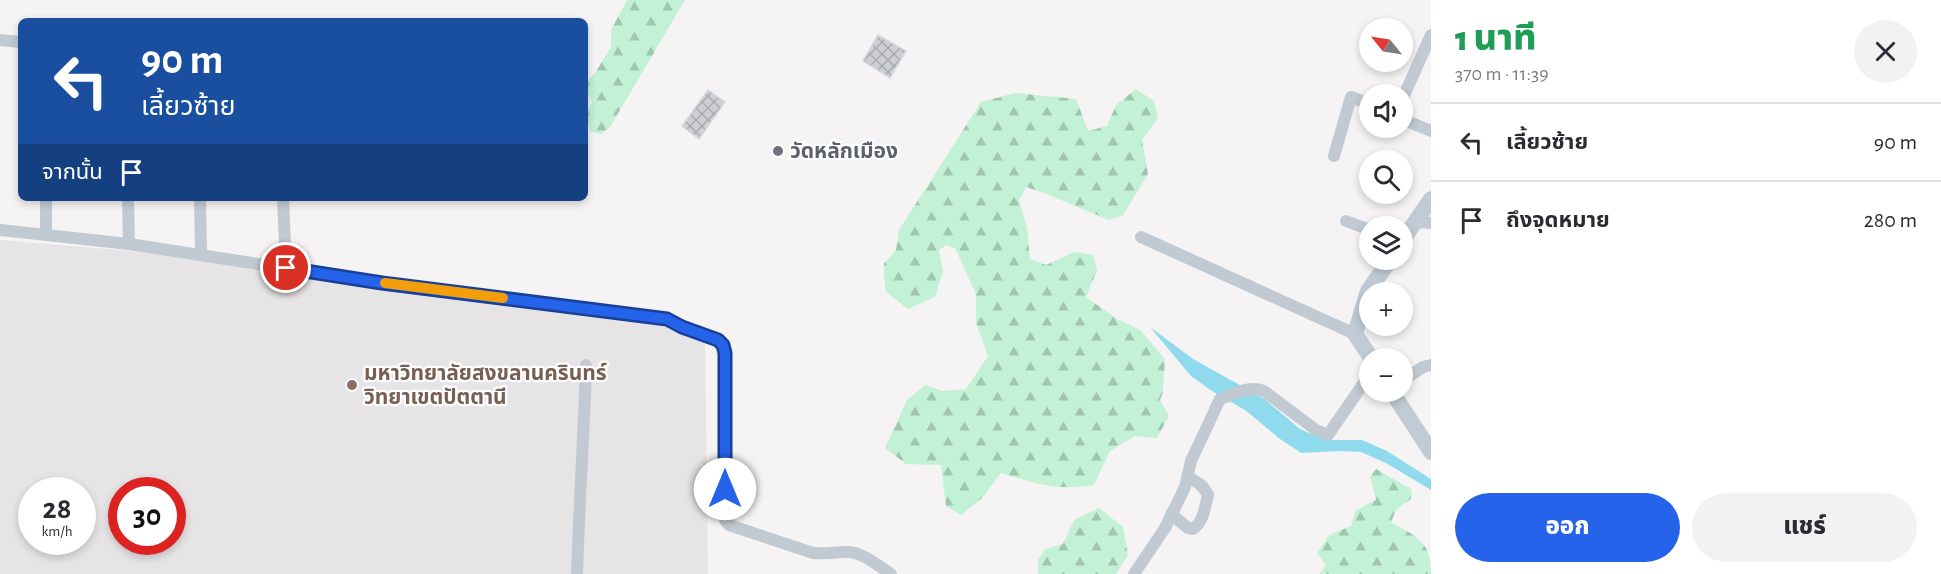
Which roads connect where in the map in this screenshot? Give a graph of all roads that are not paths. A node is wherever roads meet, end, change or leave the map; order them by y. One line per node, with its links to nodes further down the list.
1 (1431, 34): 4 (street)
2 (0, 39): 3 (street)
3 (18, 42)
4 (1409, 84)
5 (1359, 100): 8 (street)
6 (1413, 124): 7 (street)
7 (1431, 131)
8 (1334, 156)
9 (1431, 199): 15 (street)
10 (46, 201): 18 (street)
11 (128, 201): 20 (street)
12 (200, 201): 21 (street)
13 (283, 201): 22 (street)
14 (1346, 221): 16 (street)
15 (1423, 222)
16 (1359, 226)
17 (0, 230): 18 (street)
18 (46, 235): 20 (street)
19 (1141, 237): 24 (street)
20 (129, 244): 21 (street)
21 (201, 255): 22 (street)
22 (286, 268): 35 (street)
23 (1383, 270): 24 (street)
24 (1355, 334): 25 (street)
25 (1364, 348)
26 (586, 365): 34 (street)
27 (1431, 365): 28 (street)
28 (1413, 374)
29 (1359, 390): 32 (street)
30 (1398, 402): 31 (street)
31 (1431, 452)
32 (1187, 477): 33 (street); 33 (street)
33 (1171, 514): 36 (street)
34 (577, 574)
35 (891, 574)
36 (1134, 574)

